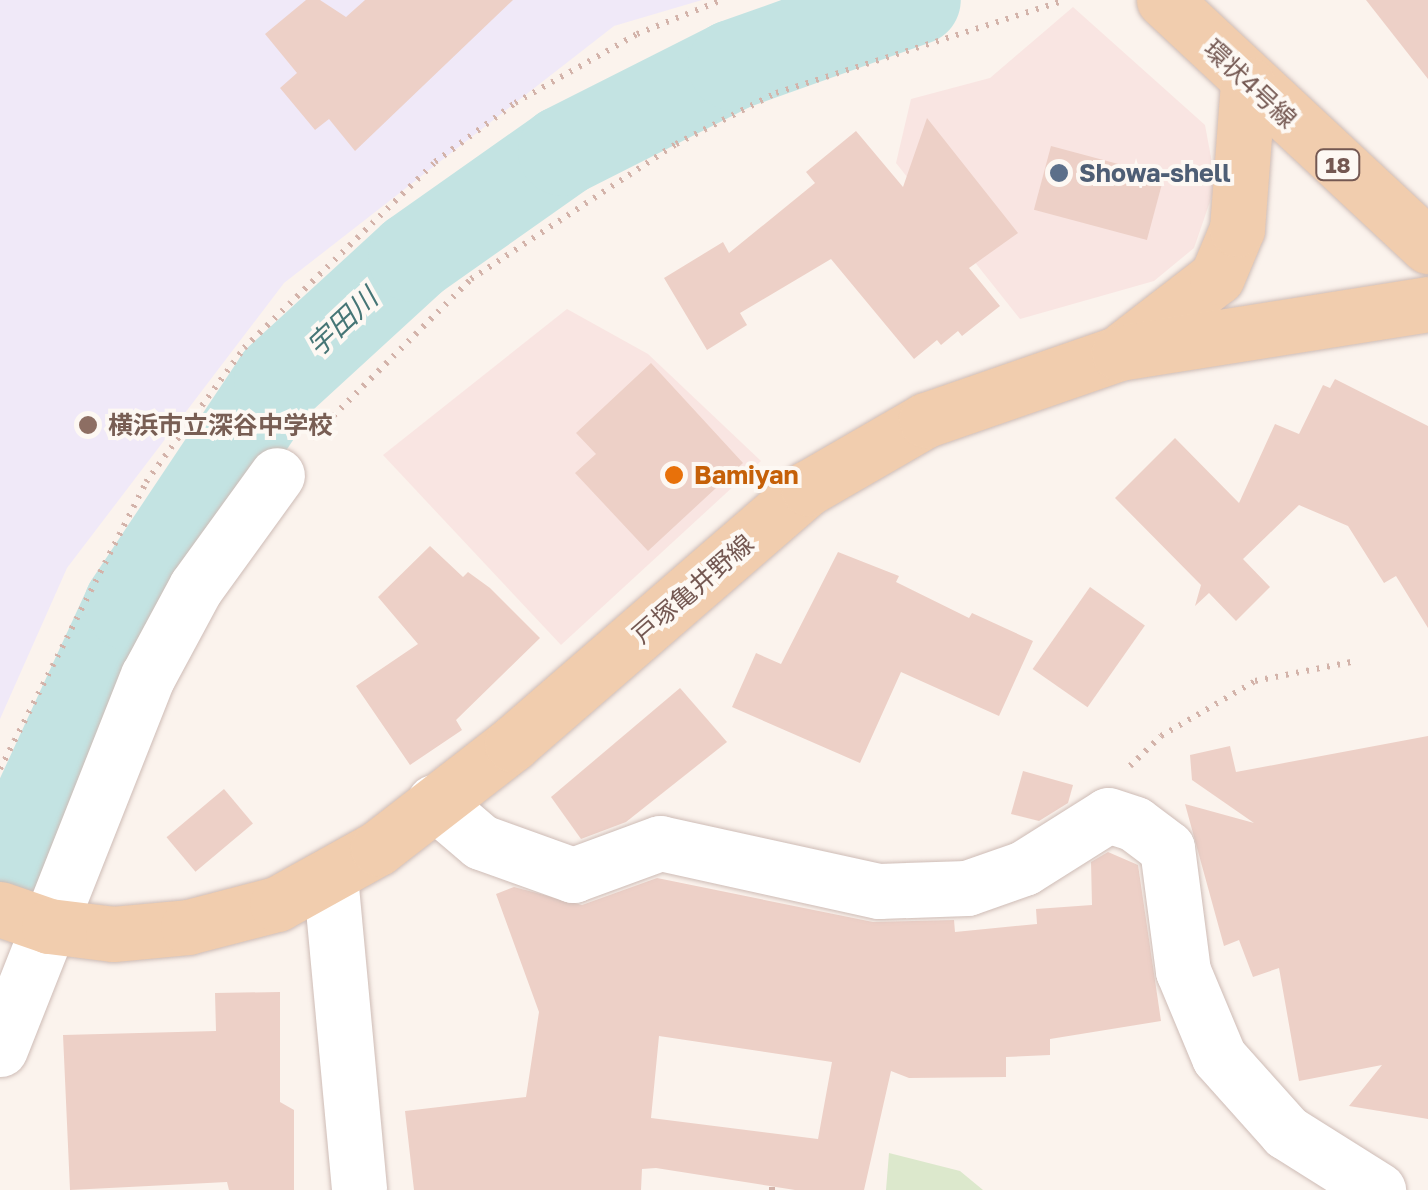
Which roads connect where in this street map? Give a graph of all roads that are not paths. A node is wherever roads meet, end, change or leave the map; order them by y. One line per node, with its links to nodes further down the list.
1 (1164, 0): 2 (main road, 環状4号線 / 18)
2 (1248, 84): 3 (main road, 環状4号線 / 18); 5 (main road)
3 (1428, 246)
4 (1428, 304): 5 (main road, 戸塚亀井野線)
5 (1119, 353): 7 (main road, 戸塚亀井野線)
6 (276, 476): 9 (street)
7 (434, 802): 8 (main road, 戸塚亀井野線); 12 (street)
8 (330, 876): 9 (main road, 戸塚亀井野線); 11 (street)
9 (21, 917): 10 (street)
10 (0, 1049)
11 (358, 1190)
12 (1378, 1190)

